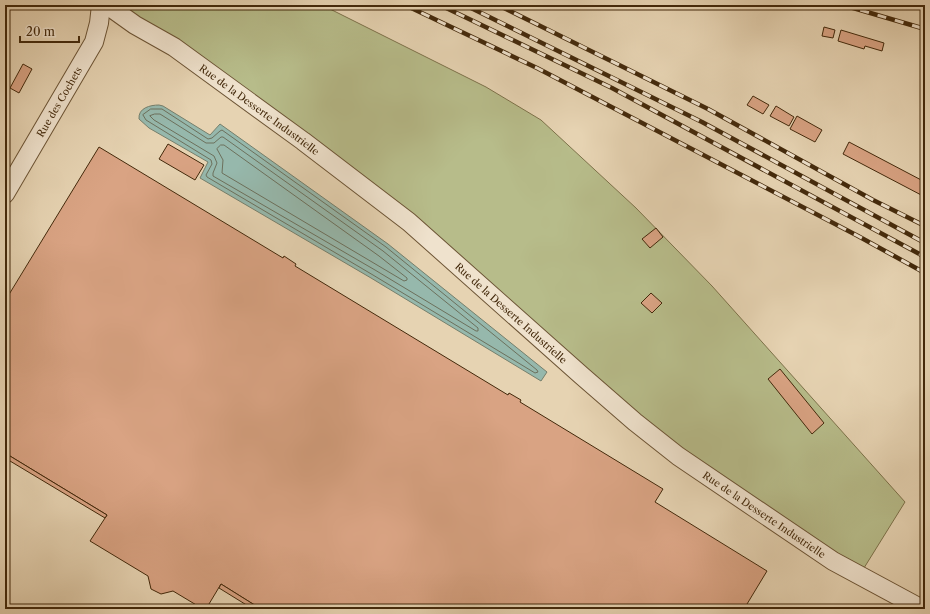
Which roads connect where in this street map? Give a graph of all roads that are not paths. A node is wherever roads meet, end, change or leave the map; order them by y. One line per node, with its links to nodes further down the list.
1 (102, 5): 3 (street, Rue des Cochets)
2 (107, 5): 4 (street, Rue de la Desserte Industrielle)
3 (5, 194)
4 (922, 609)

